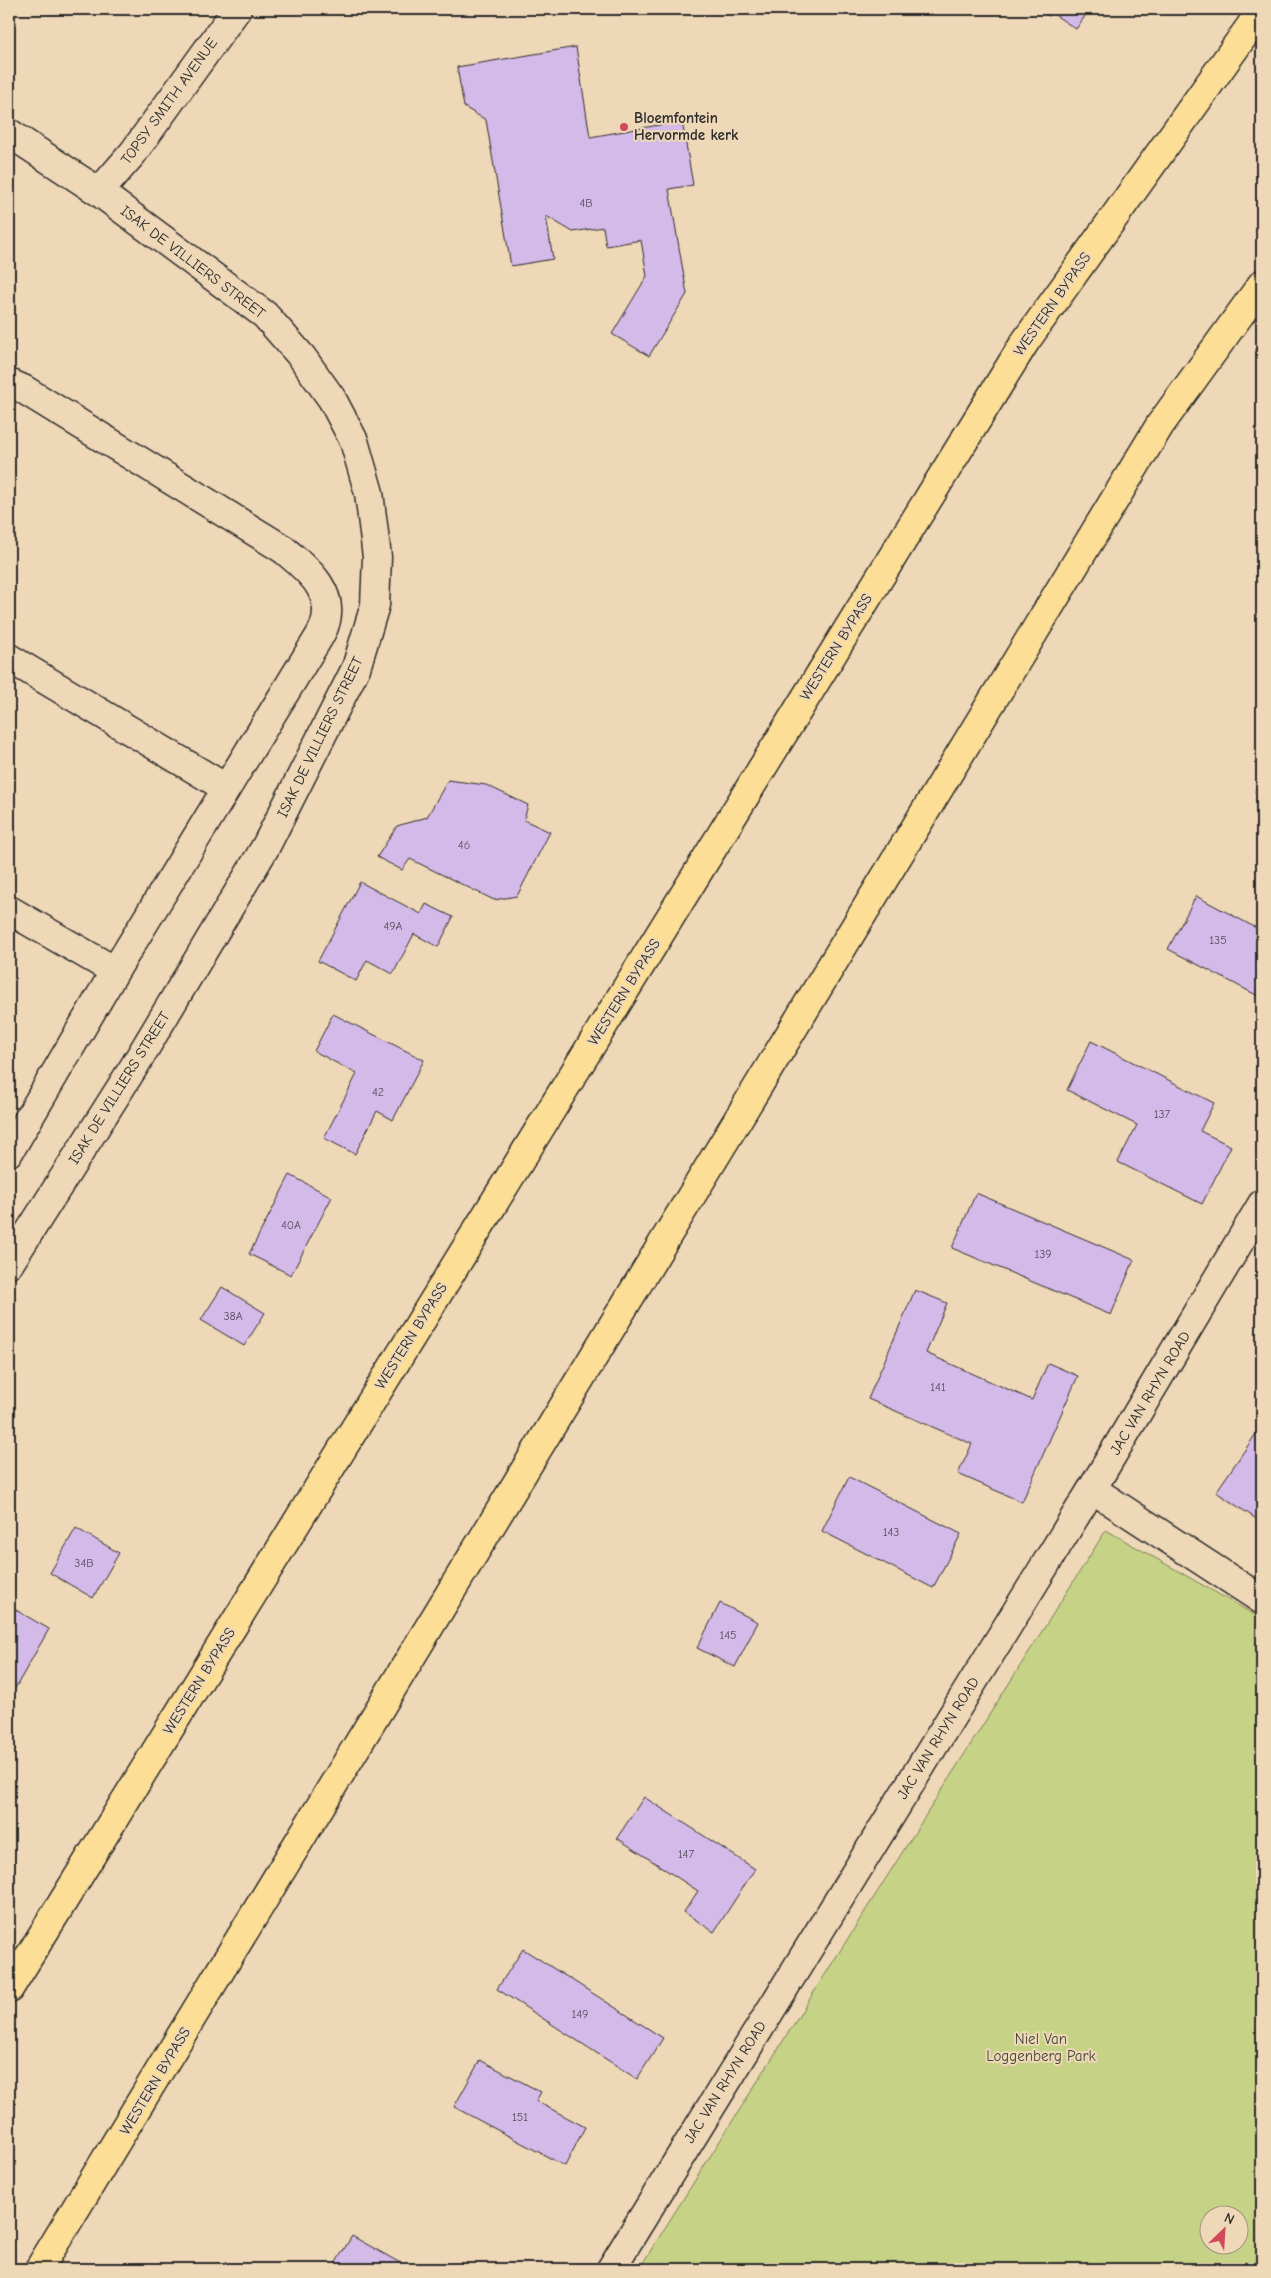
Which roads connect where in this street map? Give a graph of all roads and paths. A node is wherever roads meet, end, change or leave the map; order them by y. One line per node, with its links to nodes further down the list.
1 (14, 9): 4 (path)
2 (236, 9): 6 (street, TOPSY SMITH AVENUE)
3 (1262, 10): 18 (highway, WESTERN BYPASS)
4 (9, 15)
5 (9, 133): 6 (street, ISAK DE VILLIERS STREET)
6 (98, 192): 15 (street, ISAK DE VILLIERS STREET)
7 (1262, 284): 19 (highway, WESTERN BYPASS)
8 (9, 383): 10 (street)
9 (9, 658): 10 (street)
10 (226, 788): 12 (street)
11 (9, 910): 12 (street)
12 (115, 970): 13 (street)
13 (9, 1152)
14 (1262, 1204): 16 (street, JAC VAN RHYN ROAD)
15 (9, 1264)
16 (1092, 1489): 17 (street); 20 (street, JAC VAN RHYN ROAD)
17 (1262, 1600)
18 (9, 1988)
19 (39, 2269)
20 (611, 2269)

